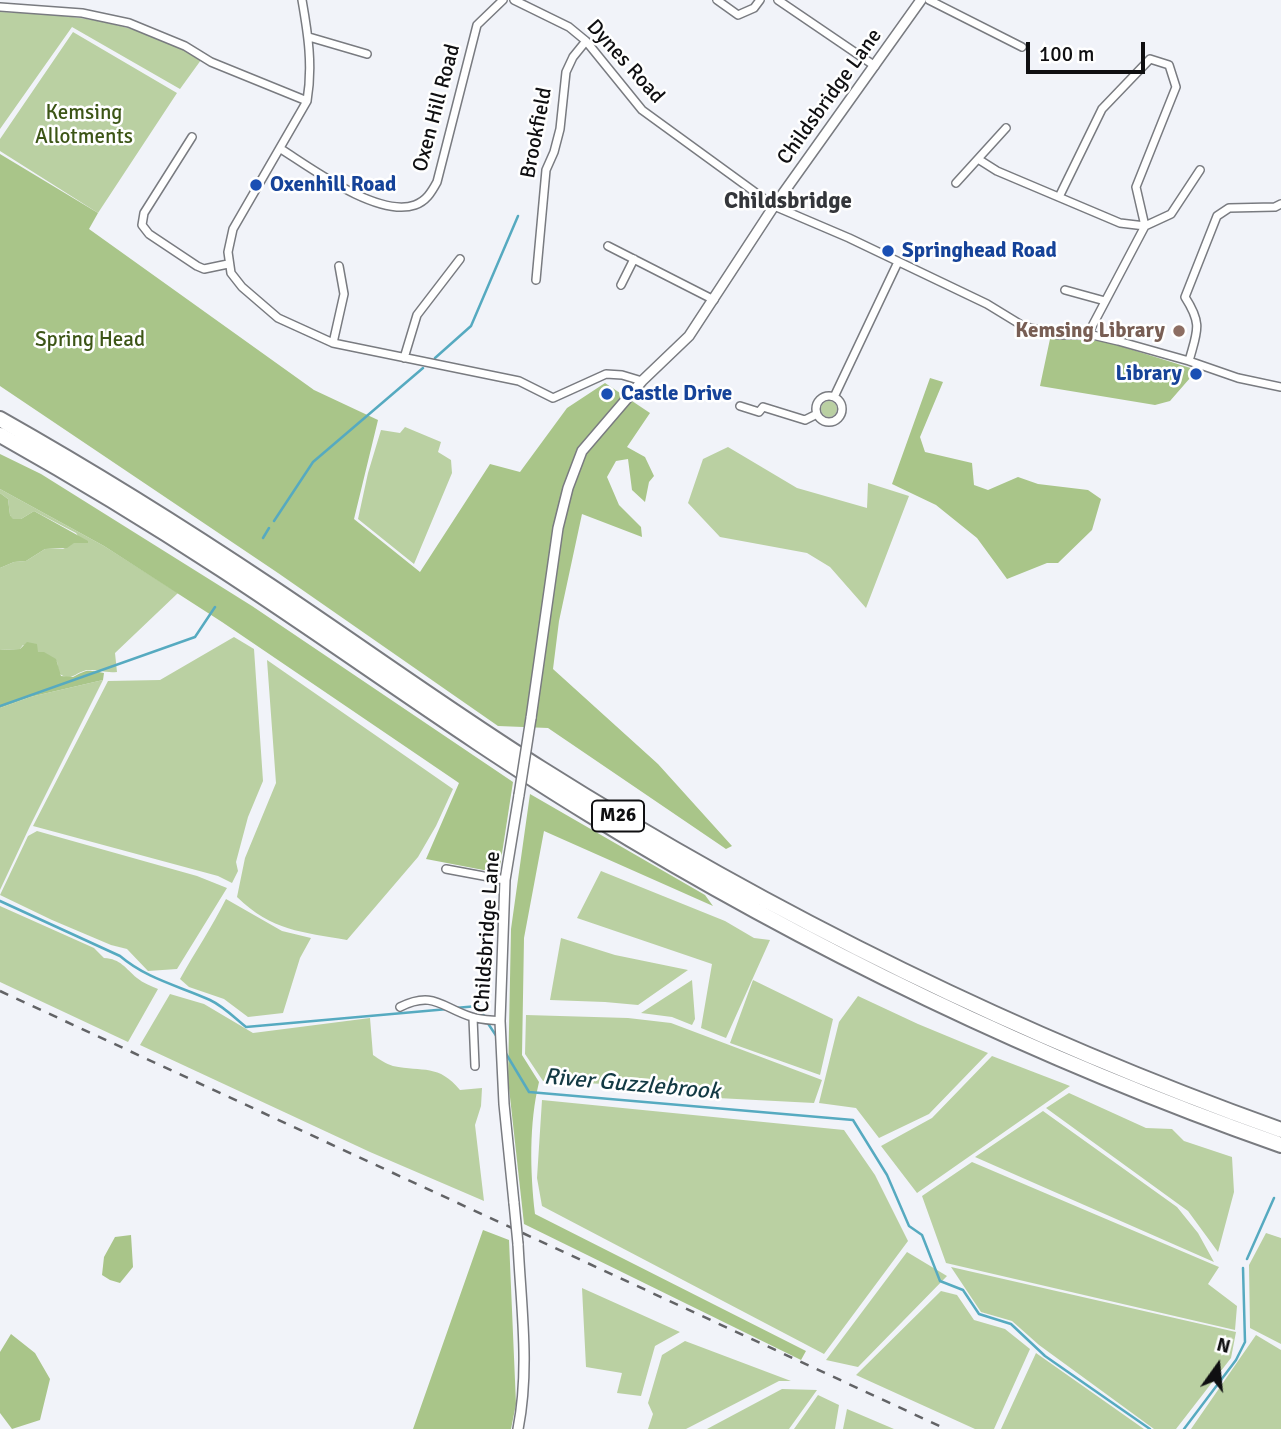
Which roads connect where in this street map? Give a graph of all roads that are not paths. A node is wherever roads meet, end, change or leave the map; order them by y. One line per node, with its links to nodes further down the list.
1 (46, 0): 11 (street)
2 (302, 0): 12 (street)
3 (503, 0): 20 (street, Oxen Hill Road)
4 (514, 0): 13 (street, Dynes Road)
5 (717, 0): 6 (street)
6 (760, 0)
7 (778, 0): 16 (street)
8 (921, 0): 16 (street, Childsbridge Lane)
9 (929, 0): 14 (street)
10 (0, 7): 11 (street)
11 (45, 10): 17 (street)
12 (309, 37): 15 (street); 17 (street)
13 (586, 41): 26 (street, Dynes Road); 34 (street, Brookfield)
14 (1022, 47)
15 (367, 54)
16 (875, 66): 26 (street, Childsbridge Lane)
17 (307, 100): 20 (street)
18 (1006, 128): 21 (street)
19 (192, 136): 32 (street)
20 (281, 149): 32 (street)
21 (978, 159): 23 (street); 24 (street)
22 (1200, 170): 27 (street)
23 (956, 183)
24 (1059, 197): 27 (street); 27 (street)
25 (1281, 204): 42 (street)
26 (774, 206): 31 (street, Dynes Road); 37 (street, Childsbridge Lane)
27 (1144, 226): 38 (street)
28 (608, 246): 30 (street)
29 (460, 259): 41 (street)
30 (634, 259): 35 (street); 37 (street)
31 (898, 262): 39 (street, Dynes Road); 45 (street)
32 (228, 264): 40 (street)
33 (339, 267): 40 (street)
34 (536, 280)
35 (621, 285)
36 (1065, 290): 38 (street)
37 (714, 300): 43 (street, Childsbridge Lane)
38 (1105, 301): 39 (street)
39 (1088, 334): 42 (street, Dynes Road)
40 (333, 343): 41 (street)
41 (404, 358): 43 (street)
42 (1189, 361): 44 (street, Dynes Road)
43 (642, 382): 51 (street, Childsbridge Lane, bridge)
44 (1281, 387)
45 (834, 397): 47 (street); 47 (street)
46 (740, 406): 47 (street)
47 (817, 414)
48 (0, 419): 56 (highway, M26)
49 (0, 435): 57 (highway, M26)
50 (446, 869): 51 (street)
51 (505, 880): 54 (street, Childsbridge Lane)
52 (400, 1007): 53 (street)
53 (473, 1018): 54 (street); 55 (street)
54 (500, 1021): 58 (street, Childsbridge Lane, bridge)
55 (475, 1066)
56 (1281, 1130)
57 (1281, 1145)
58 (518, 1429)

